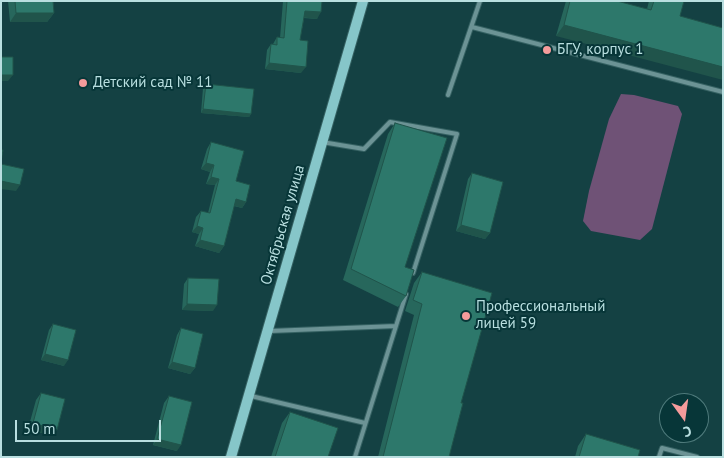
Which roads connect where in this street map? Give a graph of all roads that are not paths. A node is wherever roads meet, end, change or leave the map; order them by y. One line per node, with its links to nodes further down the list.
1 (363, 1): 6 (street, Октябрьская улица)
2 (480, 1): 3 (lane)
3 (472, 27): 4 (lane); 5 (lane)
4 (723, 92)
5 (448, 95)
6 (322, 142): 7 (lane); 10 (street, Октябрьская улица)
7 (410, 280)
8 (408, 290): 9 (lane)
9 (396, 326): 10 (lane); 12 (lane)
10 (267, 331): 11 (street, Октябрьская улица)
11 (249, 395): 12 (lane); 13 (street, Октябрьская улица)
12 (365, 423): 14 (lane)
13 (231, 457)
14 (355, 457)
15 (659, 457): 16 (lane)
16 (697, 457)

